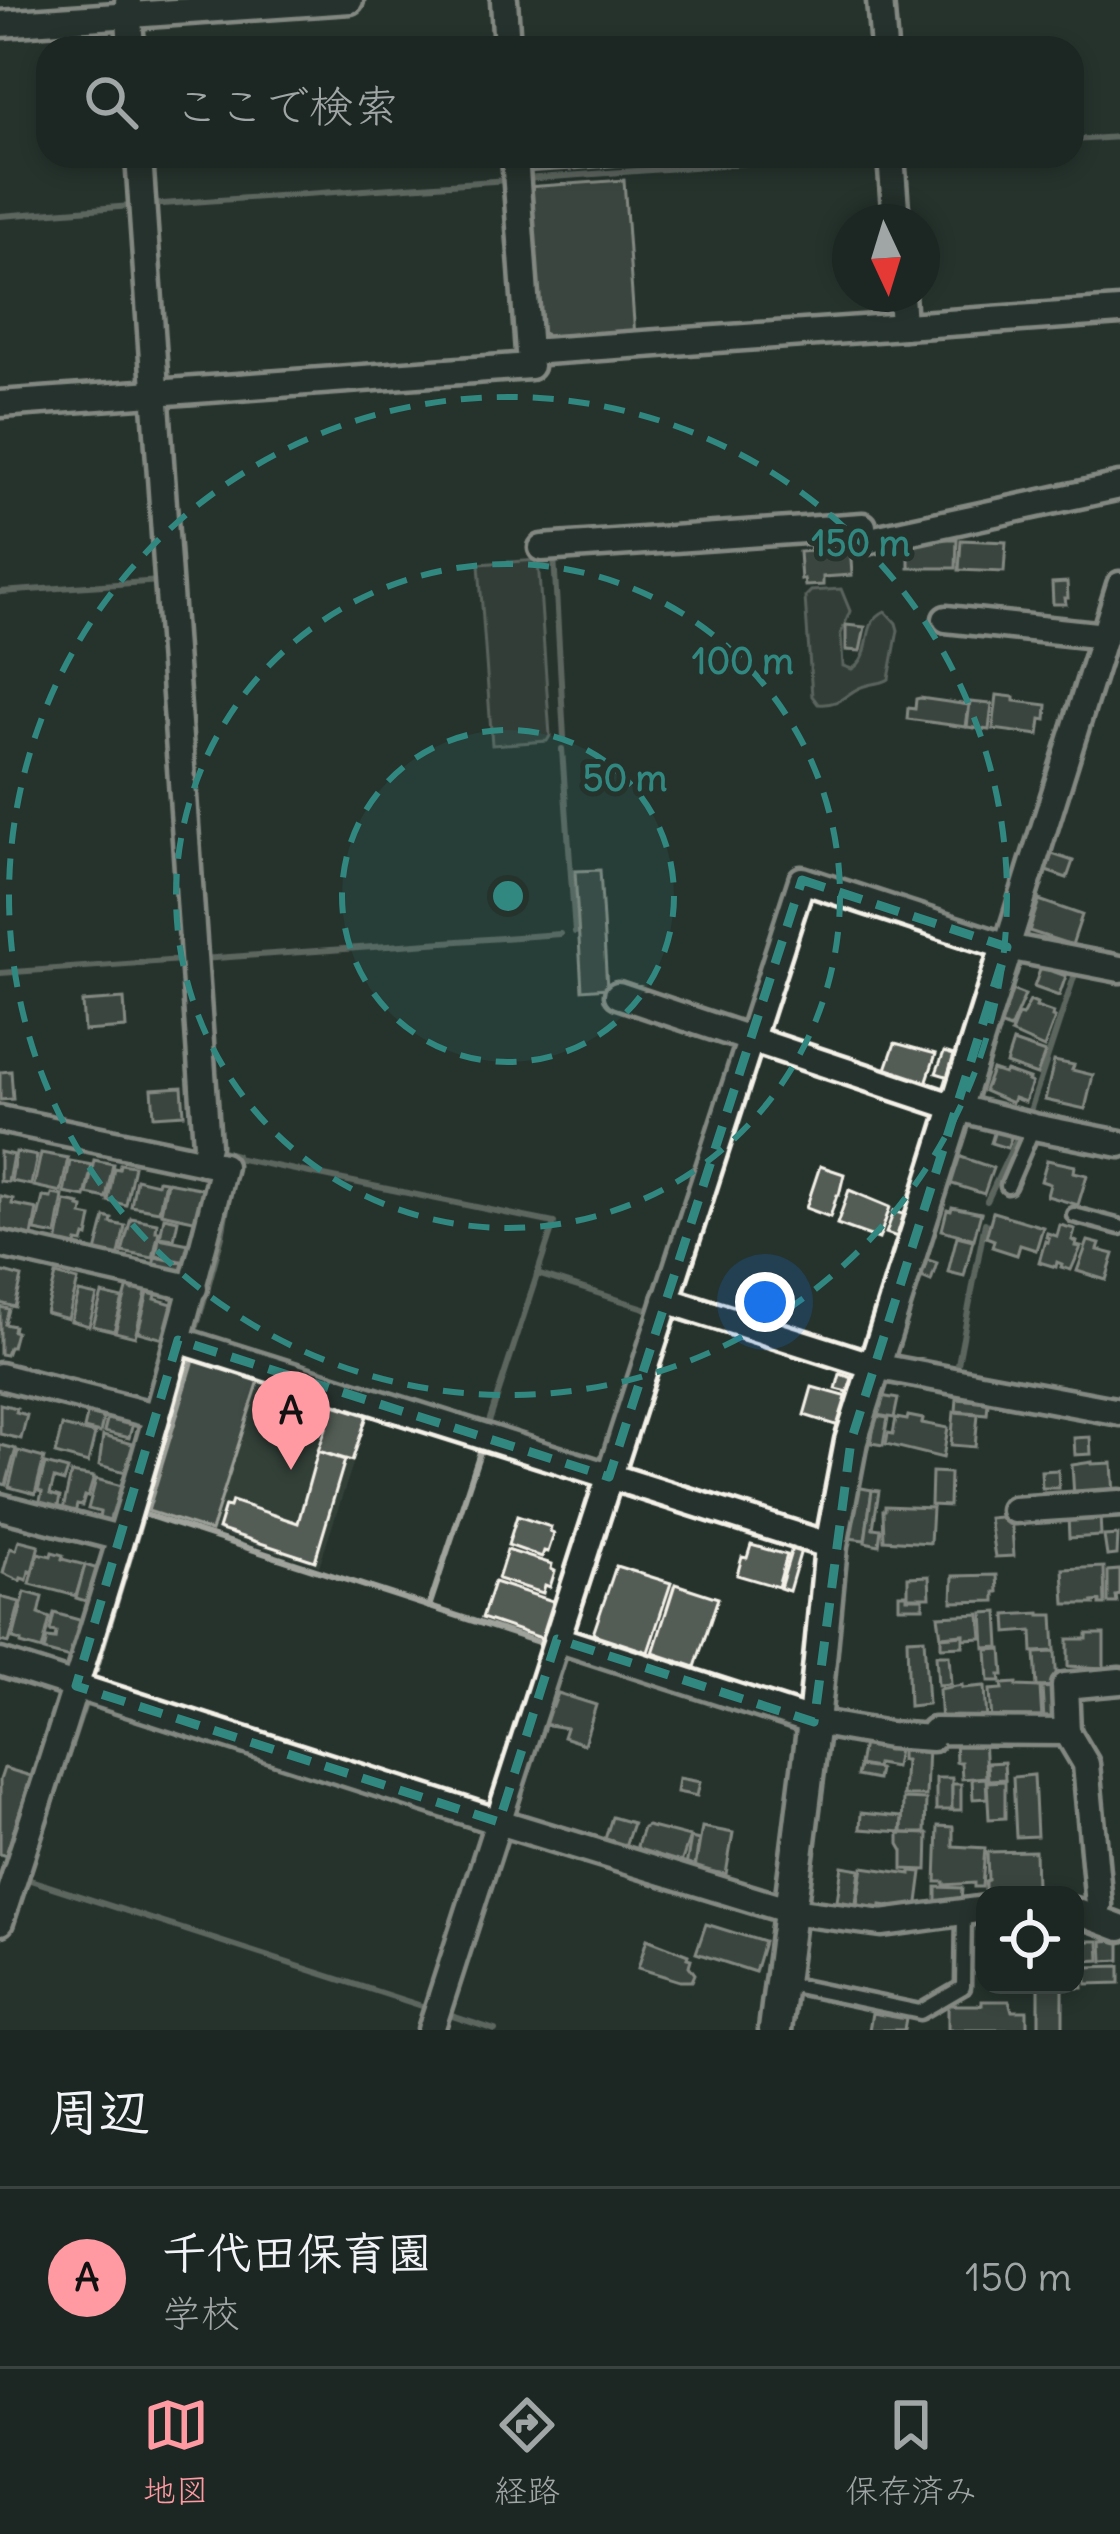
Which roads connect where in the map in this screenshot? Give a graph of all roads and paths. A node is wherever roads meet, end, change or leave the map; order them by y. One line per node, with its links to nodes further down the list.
1 (350, 0): 4 (street)
2 (504, 0): 6 (street)
3 (880, 0): 7 (street)
4 (128, 8): 5 (street)
5 (0, 25)
6 (506, 36)
7 (883, 36)
8 (140, 168): 16 (street)
9 (516, 168): 14 (street)
10 (892, 168): 11 (street)
11 (895, 204)
12 (1120, 311): 14 (street)
13 (902, 312): 14 (street)
14 (903, 326)
15 (530, 366): 16 (street)
16 (156, 392): 17 (street); 31 (street)
17 (0, 404)
18 (1120, 486): 19 (street)
19 (542, 548)
20 (1120, 585): 22 (street)
21 (946, 619): 22 (street)
22 (1105, 636): 23 (street)
23 (1007, 947): 24 (street); 26 (street); 27 (street)
24 (1120, 970)
25 (617, 995): 26 (street)
26 (751, 1040): 27 (street); 37 (street)
27 (954, 1107): 29 (street); 39 (street)
28 (0, 1119): 31 (street)
29 (1034, 1127): 30 (street); 32 (lane)
30 (1120, 1144)
31 (203, 1162): 36 (street)
32 (1008, 1186)
33 (1074, 1215): 34 (lane)
34 (1120, 1227)
35 (0, 1244): 36 (street)
36 (194, 1288): 38 (street)
37 (667, 1300): 39 (street); 43 (street)
38 (178, 1340): 42 (street); 43 (street)
39 (874, 1366): 41 (street); 48 (street)
40 (0, 1376): 42 (street)
41 (1120, 1412)
42 (156, 1416): 47 (street)
43 (609, 1477): 48 (street); 49 (street)
44 (1120, 1502): 46 (street)
45 (0, 1507): 47 (street)
46 (1014, 1510)
47 (120, 1538): 52 (street)
48 (831, 1546): 53 (street)
49 (557, 1639): 53 (street); 55 (street)
50 (0, 1662): 52 (street)
51 (1120, 1681): 54 (street)
52 (76, 1686): 55 (street); 59 (street)
53 (814, 1722): 54 (street); 57 (street)
54 (1067, 1732): 58 (street)
55 (499, 1822): 57 (street); 62 (street)
56 (974, 1910): 57 (street); 61 (lane)
57 (790, 1911): 61 (street)
58 (1084, 1914): 60 (street)
59 (0, 1922)
60 (1120, 1928)
61 (781, 1982): 63 (street)
62 (431, 2030)
63 (775, 2030)

